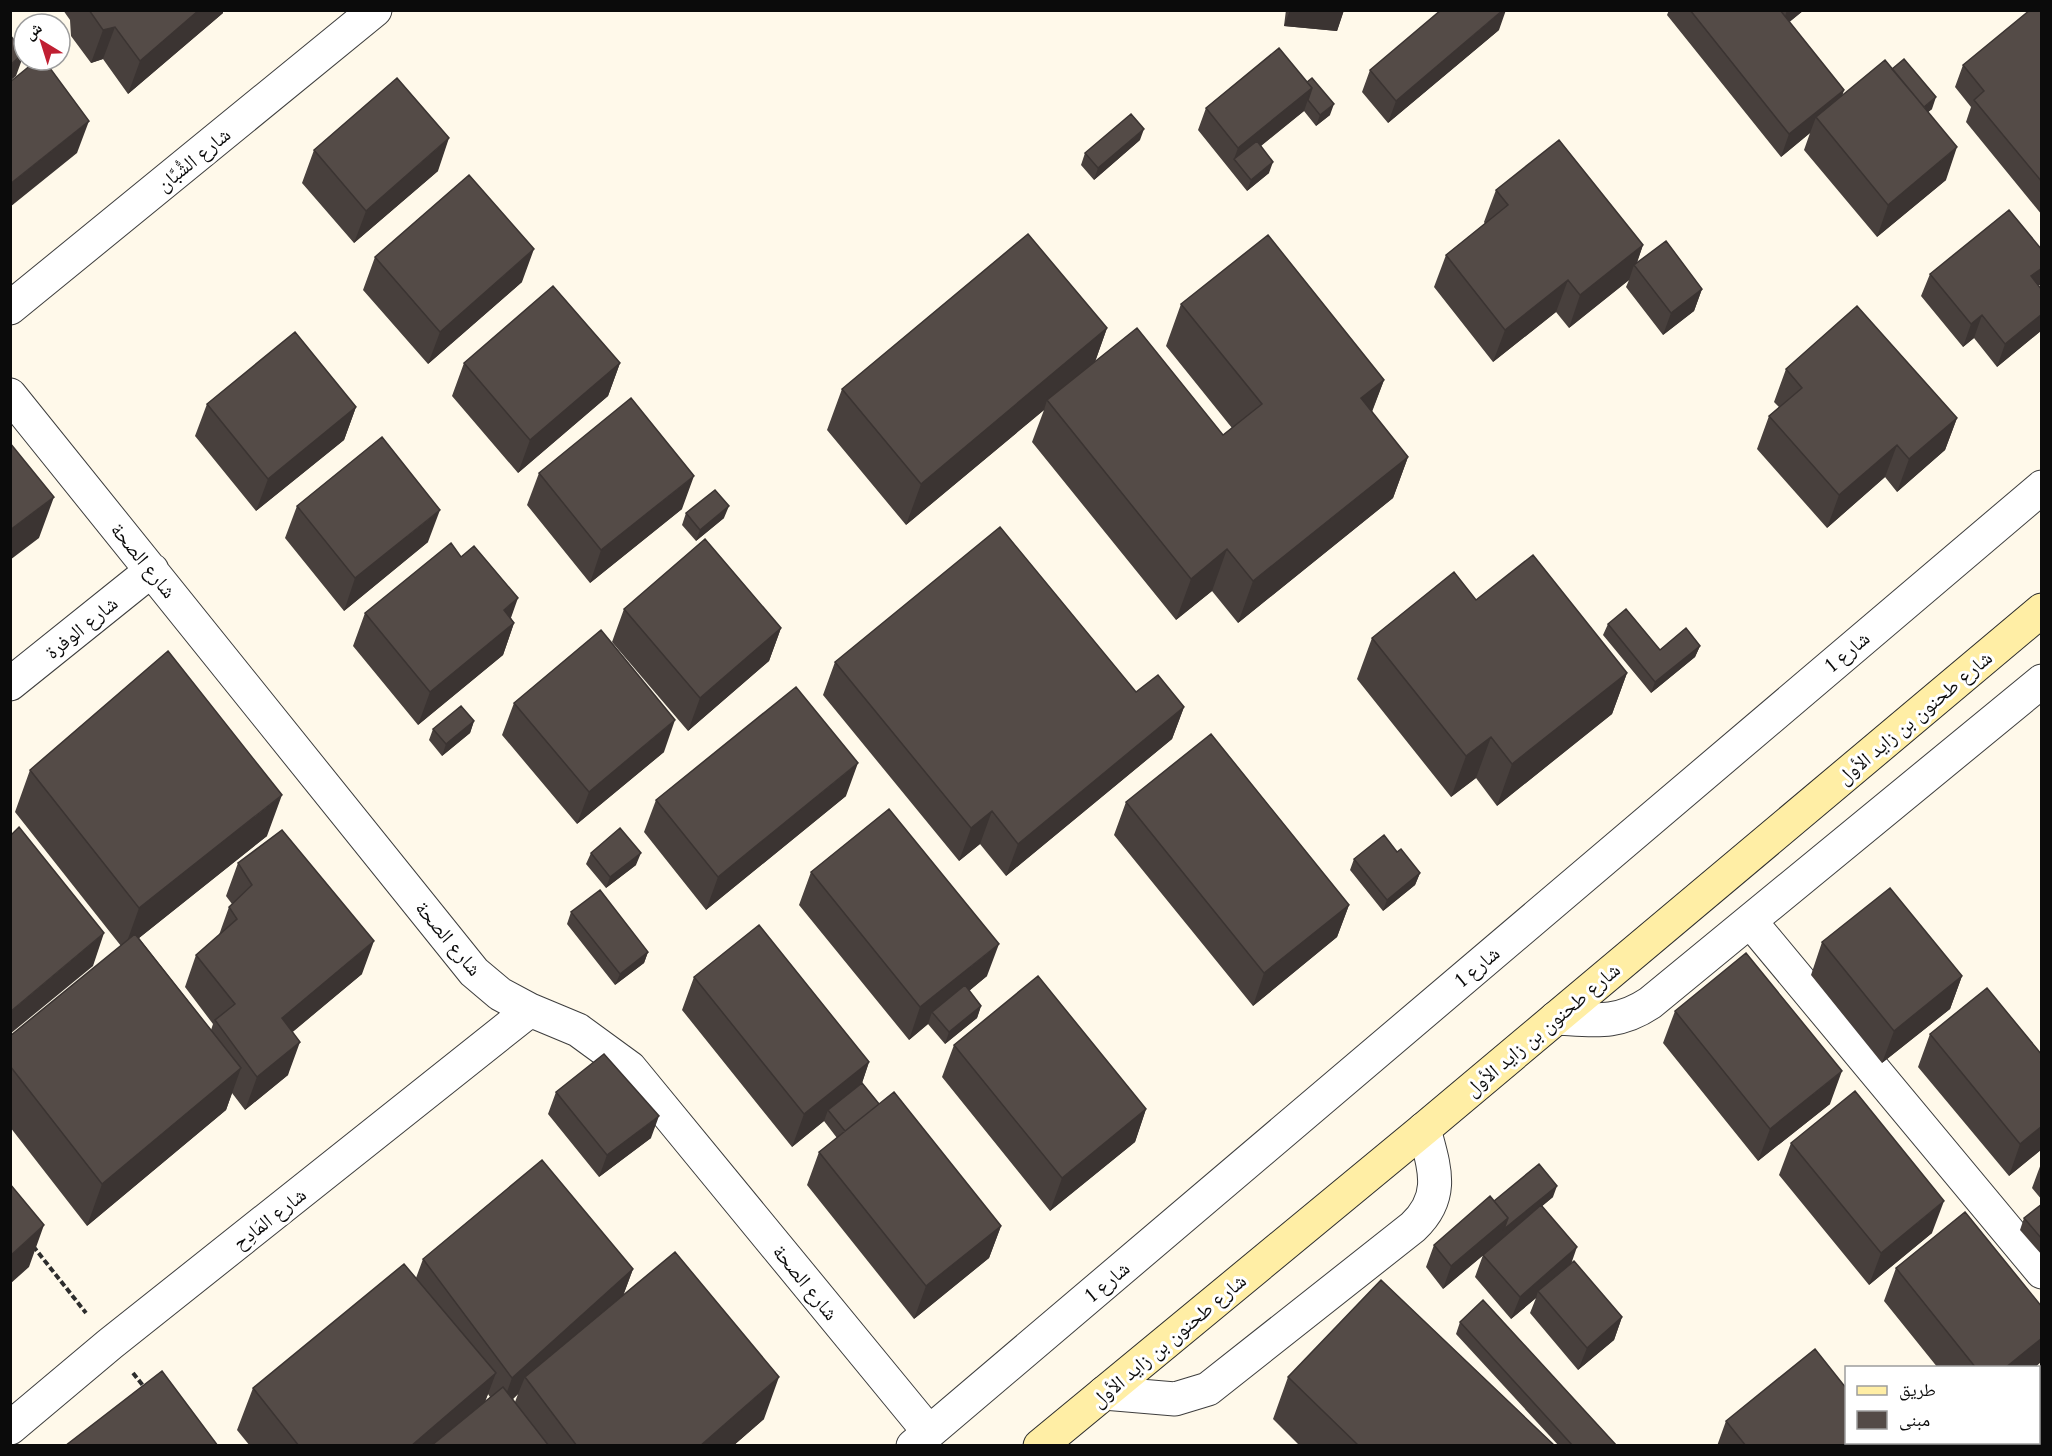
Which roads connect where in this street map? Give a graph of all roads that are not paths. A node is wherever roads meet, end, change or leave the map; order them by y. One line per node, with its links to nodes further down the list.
1 (375, 10): 2 (street, شارع الشُّبَّان)
2 (10, 308)
3 (10, 395): 5 (street, شارع الصحة)
4 (2042, 487): 16 (street, شارع 1)
5 (152, 570): 8 (street, شارع الوفرة); 10 (street, شارع الصحة)
6 (2042, 610): 11 (street, شارع طحنون بن زايد الأول)
7 (2042, 681): 9 (street)
8 (10, 684)
9 (1750, 921): 11 (street); 13 (street)
10 (530, 1011): 15 (street, شارع المَادِح); 16 (street, شارع الصحة)
11 (1556, 1018): 12 (street, شارع طحنون بن زايد الأول)
12 (1424, 1129): 14 (street, شارع طحنون بن زايد الأول); 14 (street)
13 (2042, 1272)
14 (1104, 1393): 17 (street, شارع طحنون بن زايد الأول)
15 (10, 1428)
16 (921, 1439)
17 (1040, 1446)

